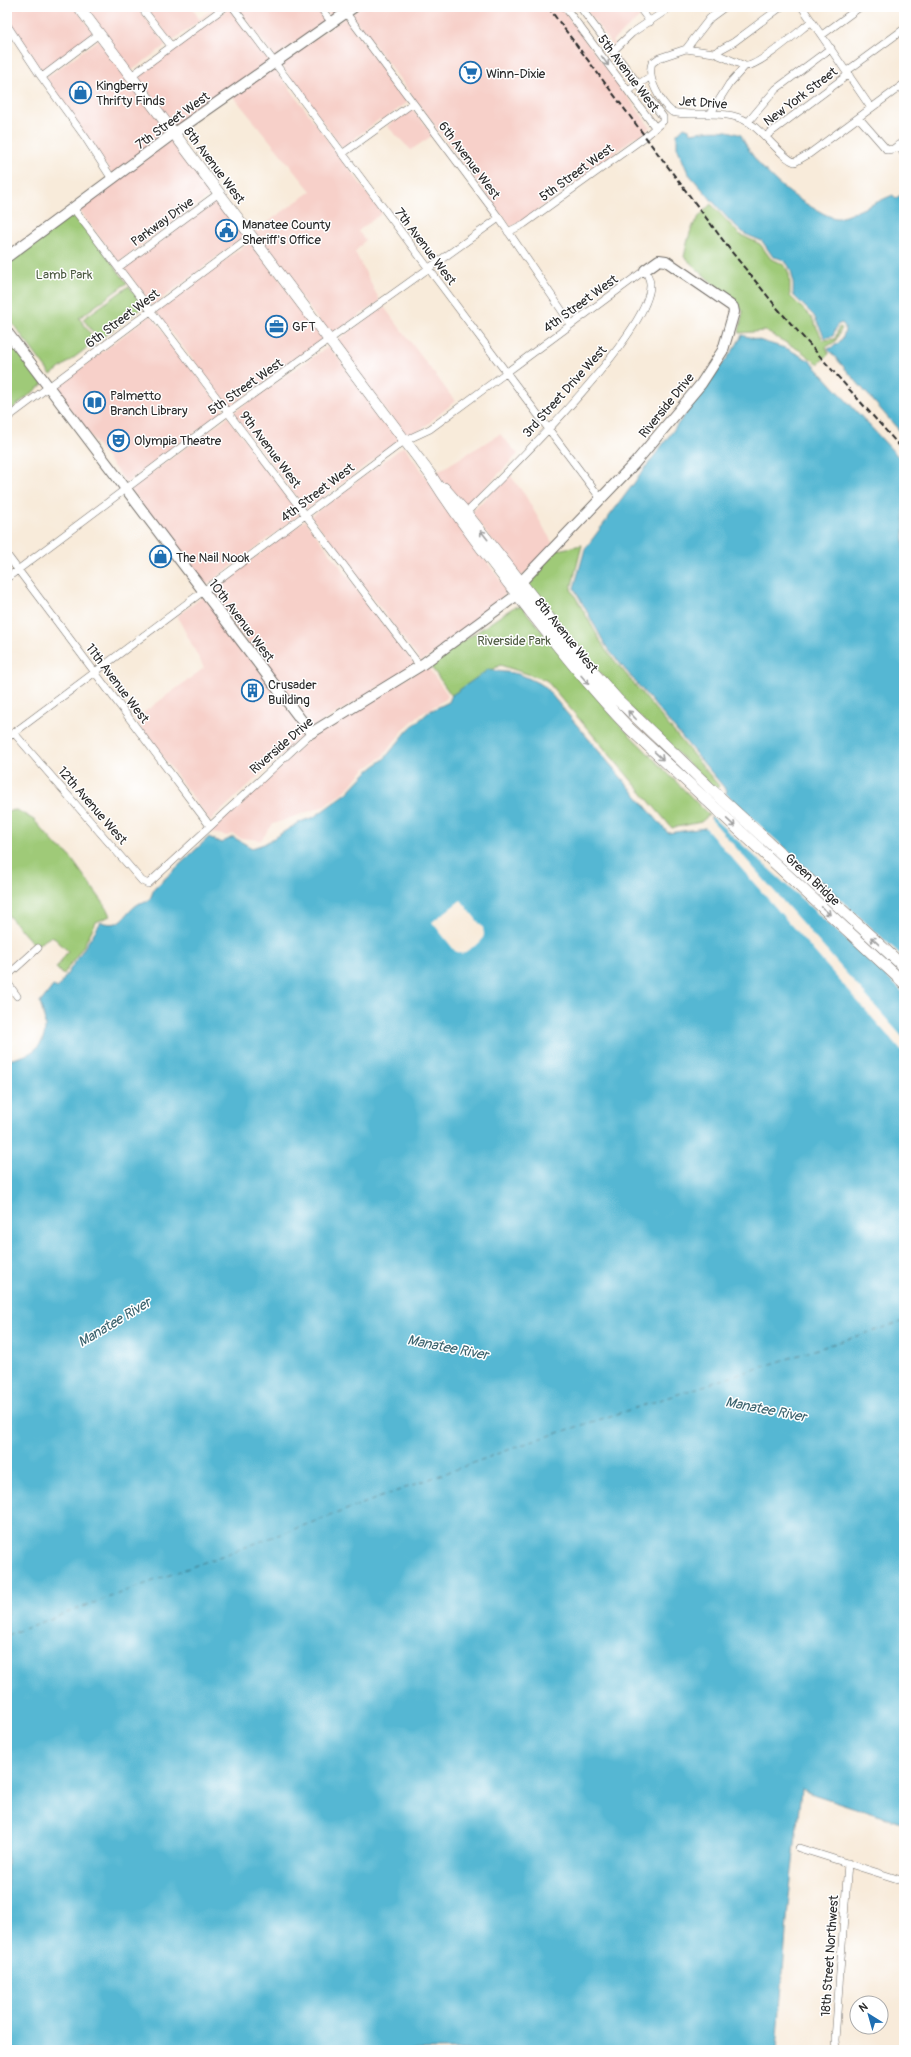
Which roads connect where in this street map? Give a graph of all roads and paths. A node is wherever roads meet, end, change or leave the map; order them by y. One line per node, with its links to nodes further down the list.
1 (79, 7): 20 (main road, 8th Avenue West)
2 (141, 7): 22 (street)
3 (225, 7): 22 (street)
4 (232, 7): 27 (street, 7th Avenue West)
5 (320, 7): 16 (street)
6 (565, 7): 35 (street, 5th Avenue West, one-way to 35)
7 (580, 7): 25 (street, 5th Avenue West)
8 (639, 7): 17 (street)
9 (671, 7): 17 (street)
10 (725, 7): 24 (street)
11 (782, 7): 26 (street)
12 (802, 7): 15 (street)
13 (860, 7): 21 (street)
14 (350, 10): 16 (street, 7th Street West); 37 (street, 6th Avenue West)
15 (812, 20): 21 (street); 28 (street)
16 (332, 22): 27 (street, 7th Street West)
17 (650, 22): 25 (street)
18 (7, 25): 32 (street)
19 (904, 28): 29 (street, New York Street)
20 (99, 34): 30 (main road, 8th Avenue West); 32 (street)
21 (822, 35): 23 (street)
22 (171, 46): 30 (street)
23 (831, 48): 29 (street); 42 (street)
24 (686, 49): 26 (street); 31 (street)
25 (613, 51): 33 (street, 5th Avenue West)
26 (714, 54): 28 (street)
27 (275, 62): 44 (street, 7th Street West); 47 (street, 7th Avenue West)
28 (744, 66): 40 (street)
29 (848, 73): 39 (street); 45 (street, New York Street)
30 (131, 76): 44 (main road, 8th Avenue West)
31 (651, 76): 33 (street); 36 (street, Jet Drive)
32 (42, 77): 49 (street)
33 (638, 84): 35 (street); 38 (street, 5th Avenue West)
34 (904, 84): 39 (street)
35 (628, 92): 43 (street, 5th Avenue West)
36 (662, 101): 38 (street, Jet Drive); 40 (street, Jet Drive)
37 (413, 103): 47 (street); 52 (street, 6th Avenue West)
38 (655, 107): 43 (street, 5th Avenue West)
39 (871, 108): 41 (street)
40 (711, 113): 42 (street, Jet Drive)
41 (859, 118): 45 (street); 46 (street)
42 (748, 122): 45 (street, Jet Drive)
43 (655, 127): 53 (street, 5th Street West)
44 (174, 133): 49 (street, 7th Street West); 50 (main road, 8th Avenue West)
45 (766, 136)
46 (901, 143): 48 (street)
47 (342, 154): 57 (street, 7th Avenue West)
48 (904, 154)
49 (112, 179): 51 (street, 7th Street West)
50 (219, 193): 54 (main road, 8th Avenue West); 56 (street, Parkway Drive)
51 (73, 208): 55 (street, 7th Street West); 56 (street, 9th Avenue West)
52 (499, 218): 53 (street, 6th Avenue West); 57 (street, 5th Street West)
53 (508, 232): 60 (street, 6th Avenue West)
54 (251, 236): 59 (street, 6th Street West); 62 (main road, 8th Avenue West)
55 (7, 257)
56 (119, 267): 59 (street, 9th Avenue West)
57 (429, 270): 62 (street, 5th Street West); 63 (street, 7th Avenue West)
58 (645, 270): 60 (street, 4th Street West); 67 (street, 3rd Street Drive West); 70 (street, Riverside Drive)
59 (151, 310): 64 (street, 6th Street West); 65 (street, 9th Avenue West)
60 (571, 324): 63 (street, 4th Street West)
61 (7, 332): 64 (street, 10th Avenue West)
62 (330, 341): 65 (street, 5th Street West); 68 (main road, 8th Avenue West)
63 (506, 372): 67 (street, 7th Avenue West); 68 (street, 4th Street West)
64 (49, 387): 66 (street, 6th Street West); 69 (street, 10th Avenue West)
65 (228, 412): 69 (street, 5th Street West); 71 (street, 9th Avenue West)
66 (7, 418)
67 (548, 428): 70 (street, 7th Avenue West); 72 (street, 3rd Street Drive West)
68 (404, 441): 71 (street, 4th Street West); 72 (main road, 8th Avenue West)
69 (125, 488): 75 (street, 5th Street West); 78 (street, 10th Avenue West)
70 (601, 499): 77 (street, Riverside Drive)
71 (306, 515): 78 (street, 4th Street West); 80 (street, 9th Avenue West)
72 (463, 516): 73 (main road, 8th Avenue West); 77 (main road, 8th Avenue West, one-way to 72)
73 (477, 543): 77 (main road); 79 (main road, 8th Avenue West)
74 (7, 555): 75 (street, 11th Avenue West)
75 (18, 569): 76 (street, 5th Street West); 82 (street, 11th Avenue West)
76 (7, 578)
77 (521, 582): 81 (main road, 8th Avenue West)
78 (204, 591): 82 (street, 4th Street West); 84 (street, 10th Avenue West)
79 (517, 595): 80 (street, Riverside Drive); 81 (main road); 86 (main road, 8th Avenue West, one-way to 86)
80 (420, 666): 84 (street, Riverside Drive)
81 (592, 671): 86 (main road, 8th Avenue West, one-way to 81)
82 (95, 672): 83 (street, 4th Street West); 87 (street, 11th Avenue West)
83 (14, 733): 85 (street, 4th Street West); 88 (street, 12th Avenue West)
84 (311, 733): 87 (street, Riverside Drive)
85 (7, 738)
86 (706, 792): 90 (main road, Green Bridge, one-way to 86); 93 (main road, Green Bridge, one-way to 93)
87 (210, 826): 88 (street, Riverside Drive)
88 (155, 879)
89 (38, 948): 91 (street)
90 (904, 967)
91 (7, 976)
92 (7, 982): 94 (street)
93 (904, 982)
94 (18, 996)
95 (800, 1848): 96 (street)
96 (848, 1863): 97 (street); 98 (street, 18th Street Northwest)
97 (904, 1881)
98 (836, 2050)

